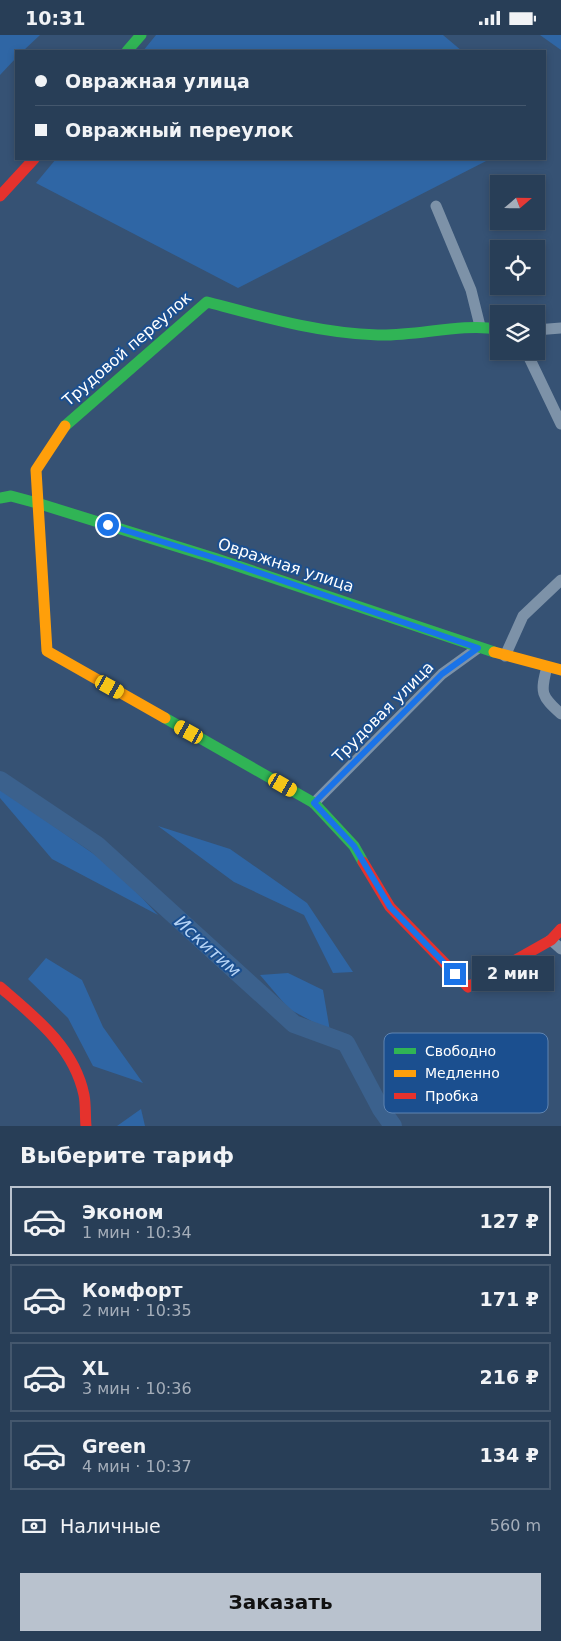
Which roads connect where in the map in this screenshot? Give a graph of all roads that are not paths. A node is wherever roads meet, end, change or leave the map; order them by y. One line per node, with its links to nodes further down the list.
1 (140, 35): 2 (street)
2 (127, 50)
3 (33, 160): 4 (street)
4 (0, 196)
5 (436, 206): 6 (street)
6 (480, 326): 7 (street); 13 (street, Трудовой переулок)
7 (490, 328)
8 (561, 328): 9 (street)
9 (545, 330)
10 (530, 360): 11 (street)
11 (561, 424)
12 (0, 498): 13 (street, Овражная улица)
13 (37, 503): 15 (street, Овражная улица); 20 (street, Трудовой переулок)
14 (561, 580): 16 (street)
15 (478, 648): 16 (street, Овражная улица); 20 (street, Трудовая улица)
16 (506, 655): 17 (street, Овражная улица)
17 (547, 667): 18 (street, Овражная улица); 19 (street)
18 (561, 670)
19 (561, 714)
20 (314, 803): 22 (street)
21 (561, 929): 22 (street)
22 (551, 940): 23 (street)
23 (561, 949)
24 (0, 987): 25 (street)
25 (86, 1126)

